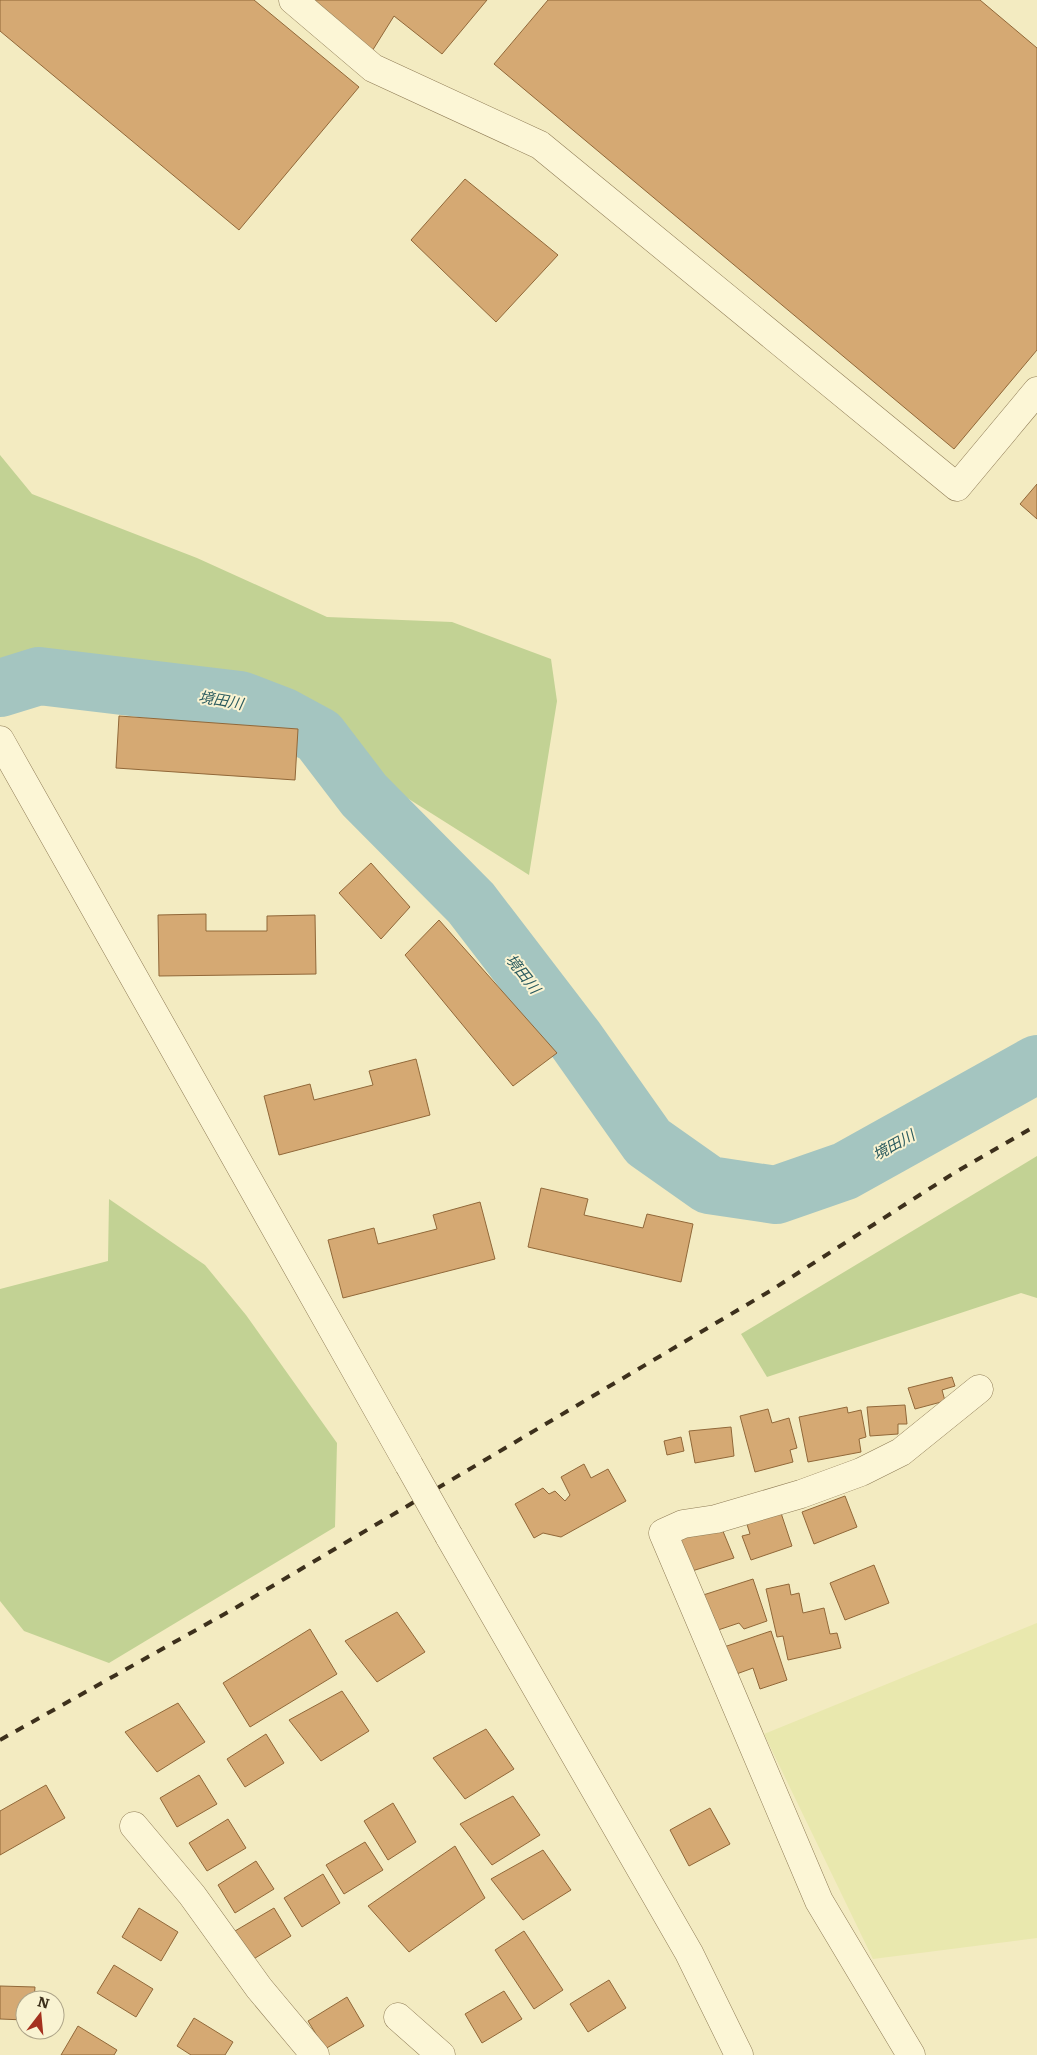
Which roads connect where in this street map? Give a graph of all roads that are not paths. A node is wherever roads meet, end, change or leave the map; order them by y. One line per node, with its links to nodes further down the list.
1 (293, 0): 2 (street)
2 (1037, 391)
3 (0, 740): 9 (street, bridge)
4 (979, 1389): 10 (street)
5 (134, 1826): 7 (street)
6 (398, 2017): 8 (street)
7 (315, 2055)
8 (441, 2055)
9 (739, 2055)
10 (912, 2055)

